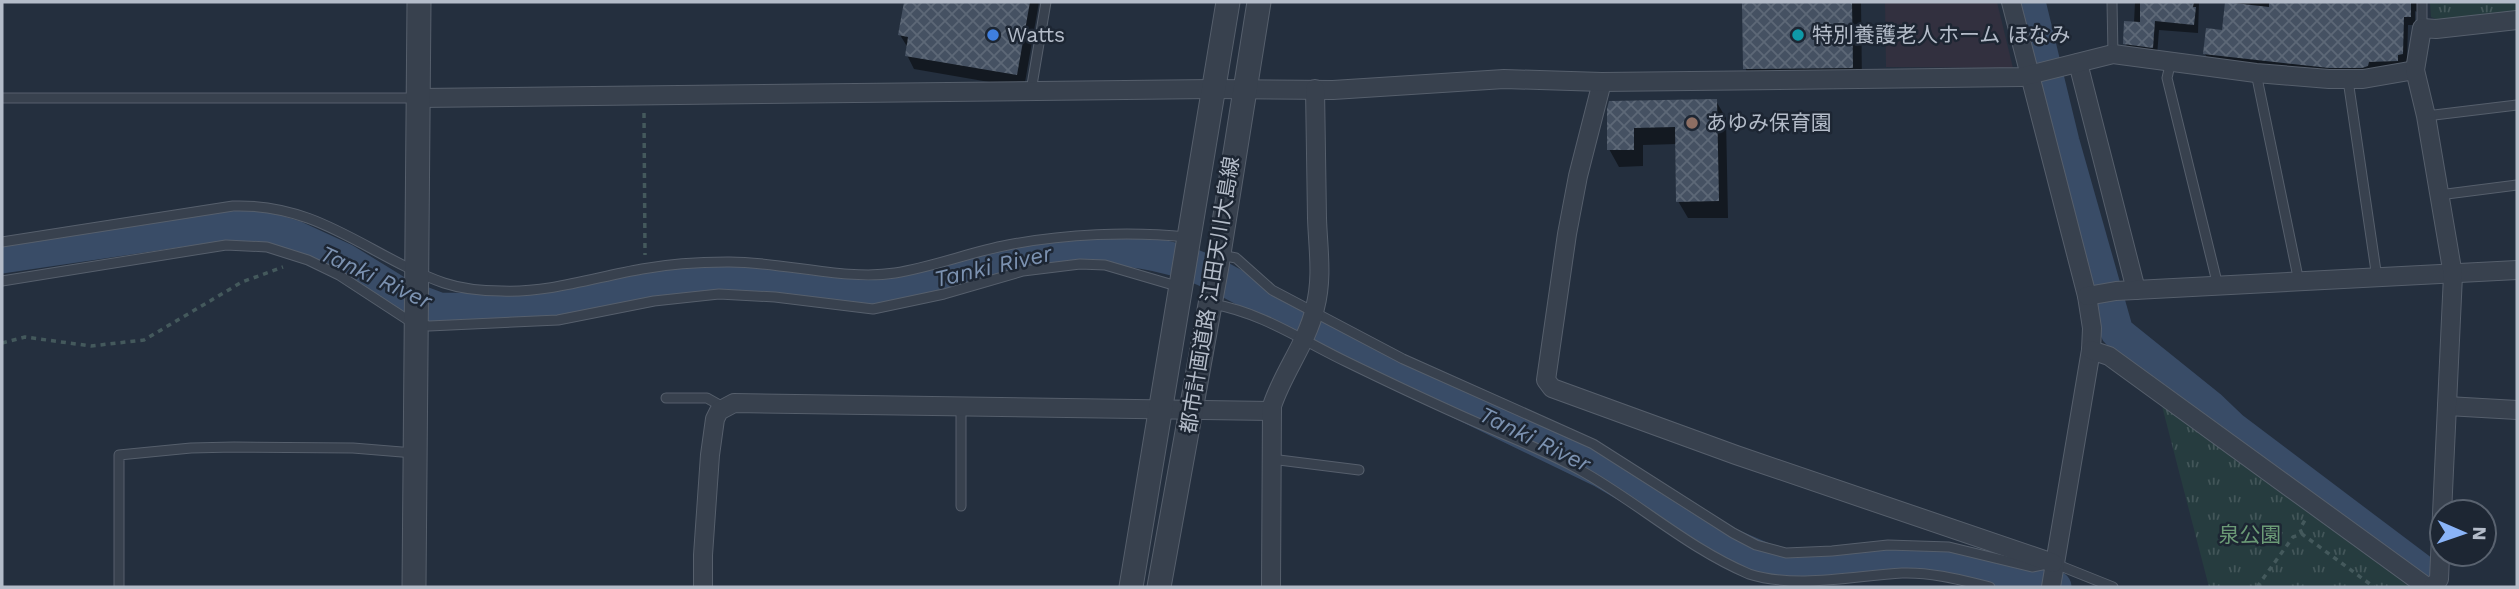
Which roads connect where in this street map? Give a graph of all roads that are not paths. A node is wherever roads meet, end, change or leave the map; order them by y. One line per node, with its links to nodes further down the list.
1 (419, 2): 23 (street)
2 (1046, 2): 21 (lane)
3 (1228, 2): 18 (street, 都市計画道路 江田天川大島線)
4 (1259, 2): 20 (street, 都市計画道路 江田天川大島線)
5 (2011, 2): 14 (street)
6 (2112, 2): 10 (lane)
7 (2422, 2): 9 (lane)
8 (2517, 20): 9 (street)
9 (2422, 28): 13 (street)
10 (2113, 54): 11 (street); 12 (street)
11 (2172, 61): 15 (street); 38 (lane)
12 (2078, 63): 14 (street); 39 (street)
13 (2415, 70): 16 (street); 25 (street)
14 (2039, 73): 17 (street); 40 (street)
15 (2256, 73): 16 (street); 36 (lane)
16 (2348, 80): 34 (lane)
17 (1602, 82): 19 (street); 58 (street)
18 (1212, 89): 20 (street); 21 (street); 29 (street, 都市計画道路 江田天川大島線)
19 (1315, 89): 20 (street); 42 (street)
20 (1243, 90): 30 (street, 都市計画道路 江田天川大島線)
21 (1031, 91): 23 (street)
22 (2, 98): 23 (lane)
23 (419, 98): 32 (street)
24 (2517, 104): 25 (lane)
25 (2426, 116): 27 (street)
26 (2517, 185): 27 (lane)
27 (2438, 196): 33 (street)
28 (2, 243): 32 (lane)
29 (1188, 246): 32 (lane); 37 (street, 都市計画道路 江田天川大島線)
30 (1218, 260): 41 (street, 都市計画道路 江田天川大島線); 42 (lane)
31 (2517, 270): 33 (street)
32 (417, 273): 43 (street)
33 (2453, 275): 34 (street); 48 (street)
34 (2377, 278): 36 (street)
35 (2, 281): 43 (lane)
36 (2299, 282): 38 (street)
37 (1182, 286): 43 (lane); 50 (street, 都市計画道路 江田天川大島線)
38 (2218, 286): 39 (street)
39 (2136, 289): 40 (street)
40 (2101, 293): 45 (street)
41 (1211, 300): 44 (lane); 51 (street, 都市計画道路 江田天川大島線)
42 (1314, 313): 44 (street); 58 (lane)
43 (416, 321): 54 (street)
44 (1303, 339): 53 (street); 65 (lane)
45 (2091, 350): 58 (street); 67 (street)
46 (666, 398): 49 (lane)
47 (961, 405): 49 (street); 50 (street); 57 (lane)
48 (2447, 405): 52 (street); 68 (street)
49 (723, 407): 61 (street)
50 (1161, 408): 51 (street); 62 (street, 都市計画道路 江田天川大島線)
51 (1192, 408): 53 (street); 63 (street, 都市計画道路 江田天川大島線)
52 (2517, 410)
53 (1272, 411): 55 (street)
54 (416, 453): 59 (lane); 60 (street)
55 (1270, 459): 56 (lane); 64 (street)
56 (1359, 470)
57 (961, 506)
58 (2049, 571): 66 (lane)
59 (119, 587)
60 (414, 587)
61 (703, 587)
62 (1131, 587)
63 (1159, 587)
64 (1271, 587)
65 (1990, 587)
66 (2113, 587)
67 (2427, 587)
68 (2433, 587)

